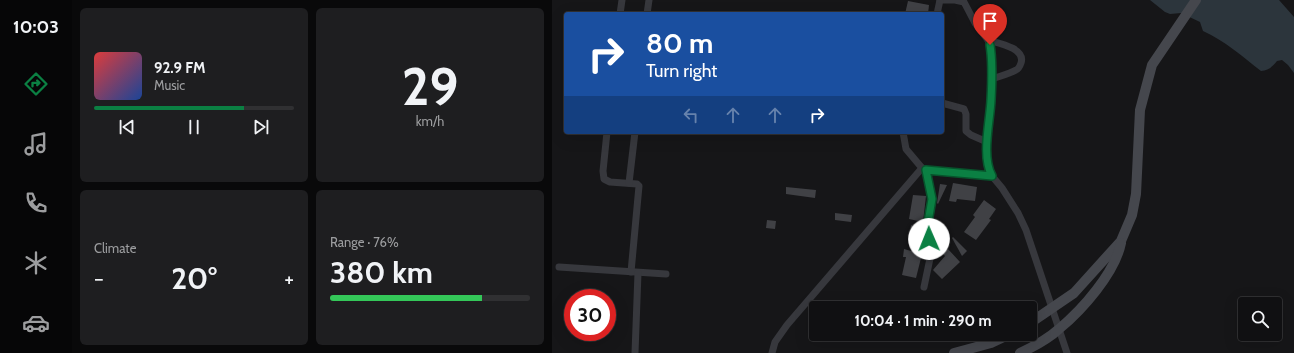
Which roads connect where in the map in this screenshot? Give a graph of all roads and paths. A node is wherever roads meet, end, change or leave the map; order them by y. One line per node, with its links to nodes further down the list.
1 (622, 0): 5 (street)
2 (648, 0): 6 (street)
3 (940, 0): 7 (street); 8 (street)
4 (1196, 0): 18 (street)
5 (620, 12)
6 (647, 12)
7 (937, 12)
8 (988, 40): 9 (street); 9 (street)
9 (992, 79): 14 (street)
10 (944, 104): 14 (street)
11 (607, 134): 17 (street)
12 (635, 134): 17 (street)
13 (903, 134): 15 (street)
14 (987, 142): 16 (street)
15 (924, 169): 16 (street); 22 (street); 29 (street)
16 (992, 176): 23 (street)
17 (629, 183): 20 (street)
18 (1121, 241): 23 (street); 25 (street)
19 (559, 267): 20 (street)
20 (635, 272): 21 (street); 28 (street)
21 (666, 274)
22 (924, 287)
23 (1052, 310): 24 (street); 25 (street)
24 (1037, 319)
25 (1059, 330): 30 (street); 31 (street)
26 (993, 341): 27 (street)
27 (959, 352)
28 (635, 353)
29 (772, 353)
30 (1020, 353)
31 (1067, 353)

